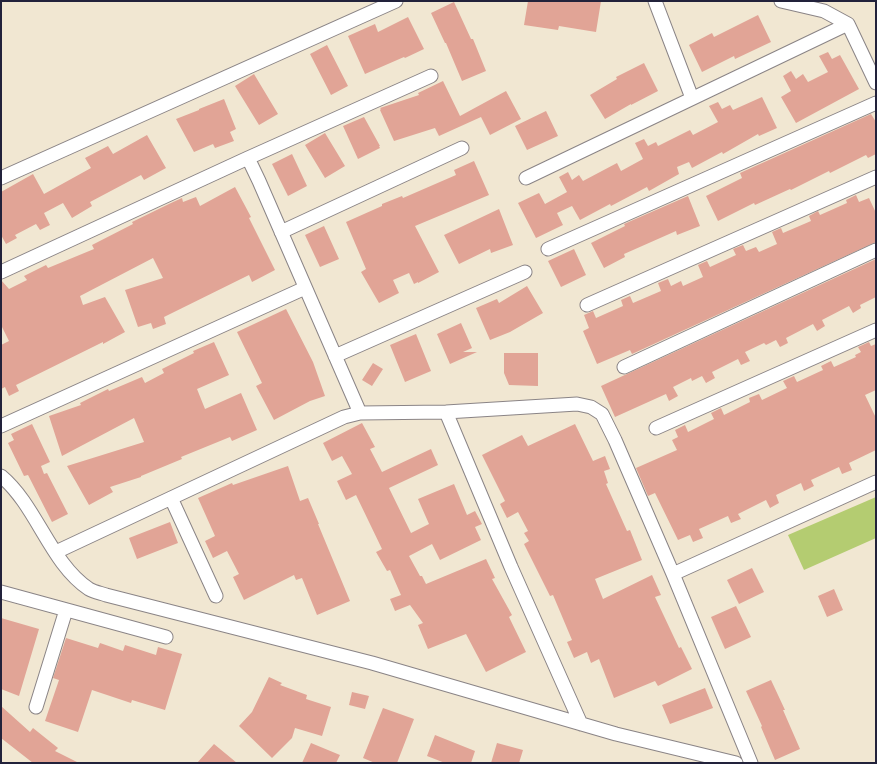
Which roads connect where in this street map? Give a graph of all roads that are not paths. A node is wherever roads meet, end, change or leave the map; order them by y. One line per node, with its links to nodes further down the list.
1 (396, 1): 12 (street)
2 (654, 1): 7 (street)
3 (781, 1): 4 (street)
4 (848, 24): 6 (street); 7 (street)
5 (431, 76): 10 (street)
6 (876, 83)
7 (692, 98): 13 (street)
8 (876, 103): 15 (street)
9 (462, 148): 14 (street)
10 (248, 158): 14 (street); 17 (street)
11 (876, 177): 20 (street)
12 (1, 178)
13 (526, 178)
14 (281, 232): 19 (street)
15 (548, 249)
16 (876, 250): 23 (street)
17 (1, 272)
18 (525, 272): 22 (street)
19 (305, 288): 22 (street); 26 (street)
20 (587, 305)
21 (876, 330): 27 (street)
22 (335, 356): 25 (street)
23 (624, 367)
24 (446, 412): 25 (street); 32 (street); 38 (street)
25 (360, 413): 30 (street)
26 (1, 426)
27 (656, 428)
28 (1, 476): 31 (street)
29 (876, 482): 32 (street)
30 (170, 498): 31 (street); 34 (street)
31 (56, 552): 38 (street)
32 (673, 574): 40 (street)
33 (1, 592): 35 (street)
34 (216, 596)
35 (66, 610): 36 (street); 37 (street)
36 (166, 637)
37 (36, 707)
38 (581, 724): 39 (street)
39 (736, 763)
40 (751, 763)

